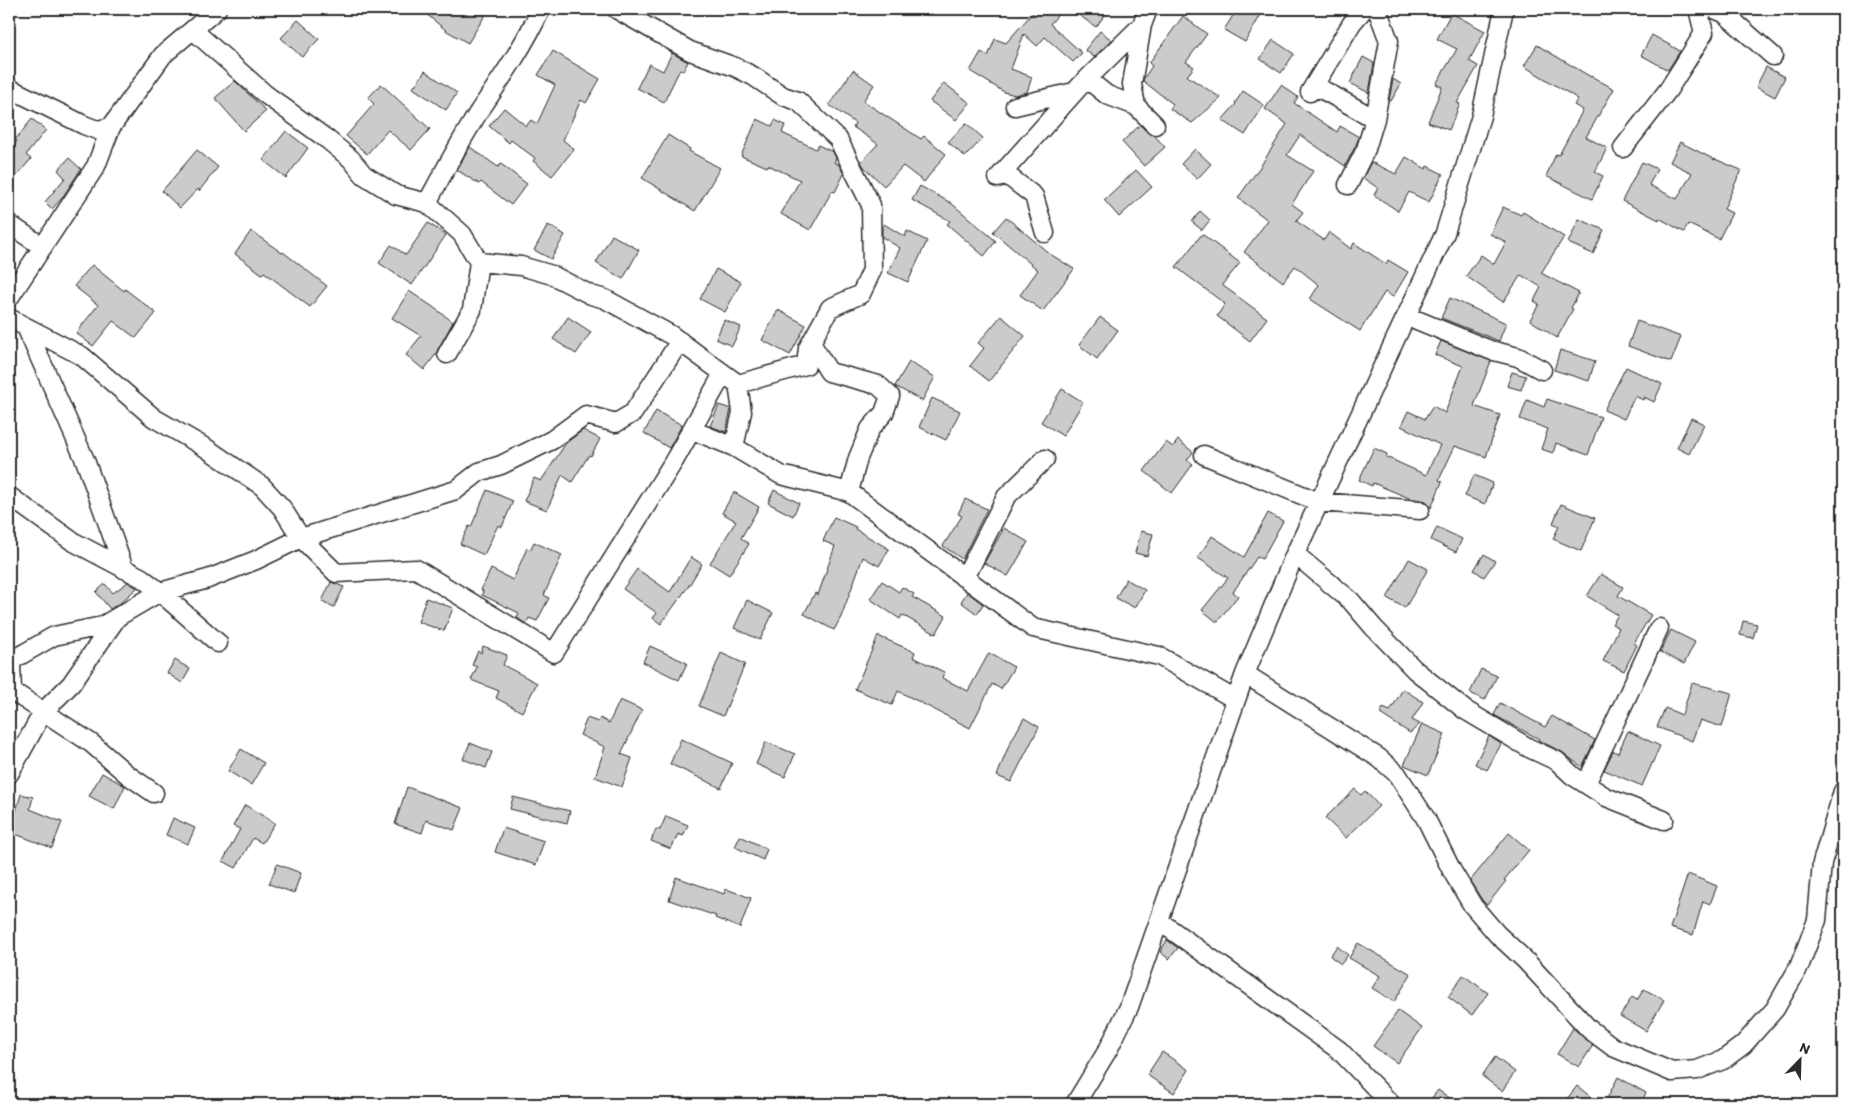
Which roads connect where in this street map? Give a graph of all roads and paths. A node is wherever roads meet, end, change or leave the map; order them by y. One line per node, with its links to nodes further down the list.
1 (216, 9): 10 (street)
2 (541, 9): 22 (street)
3 (616, 9): 32 (street)
4 (1364, 9): 17 (street)
5 (1377, 9): 17 (street)
6 (1504, 9): 28 (street)
7 (1698, 9): 20 (street)
8 (1714, 9): 11 (street)
9 (1145, 17): 12 (street); 16 (street)
10 (193, 30): 19 (street); 22 (street)
11 (1774, 56)
12 (1087, 79): 14 (street); 16 (street)
13 (9, 88): 19 (street)
14 (1074, 92): 15 (street); 24 (street)
15 (1015, 106)
16 (1136, 106): 18 (street)
17 (1375, 119): 21 (street)
18 (1155, 125)
19 (111, 127): 25 (street)
20 (1623, 148)
21 (1348, 185)
22 (427, 203): 26 (street)
23 (9, 224): 25 (street)
24 (1045, 233)
25 (43, 247): 27 (street)
26 (479, 262): 31 (street); 33 (street)
27 (9, 298)
28 (1407, 316): 34 (street); 43 (street)
29 (9, 318): 30 (street)
30 (26, 327): 45 (street); 47 (street)
31 (680, 341): 35 (street); 45 (street)
32 (811, 343): 36 (street); 41 (street)
33 (447, 354)
34 (1542, 370)
35 (723, 374): 36 (street); 37 (street)
36 (738, 384): 38 (street)
37 (692, 430): 38 (street); 45 (street)
38 (734, 447): 41 (street)
39 (1204, 455): 43 (street)
40 (1045, 459): 48 (street)
41 (849, 492): 48 (street)
42 (9, 496): 47 (street)
43 (1319, 502): 44 (street); 46 (street)
44 (1420, 510)
45 (301, 538): 49 (street)
46 (1295, 554): 54 (street); 58 (street)
47 (124, 569): 49 (street)
48 (963, 577): 55 (street)
49 (160, 592): 50 (street); 52 (street)
50 (118, 617): 53 (street); 56 (street)
51 (1659, 628): 58 (street)
52 (218, 643)
53 (10, 662): 56 (street)
54 (1245, 674): 55 (street); 59 (street)
55 (1236, 700): 62 (street)
56 (43, 712): 57 (street); 60 (street)
57 (9, 774)
58 (1586, 784): 61 (street)
59 (1843, 791)
60 (154, 793)
61 (1664, 820)
62 (1159, 921): 63 (street); 64 (street)
63 (1075, 1104)
64 (1391, 1104)

